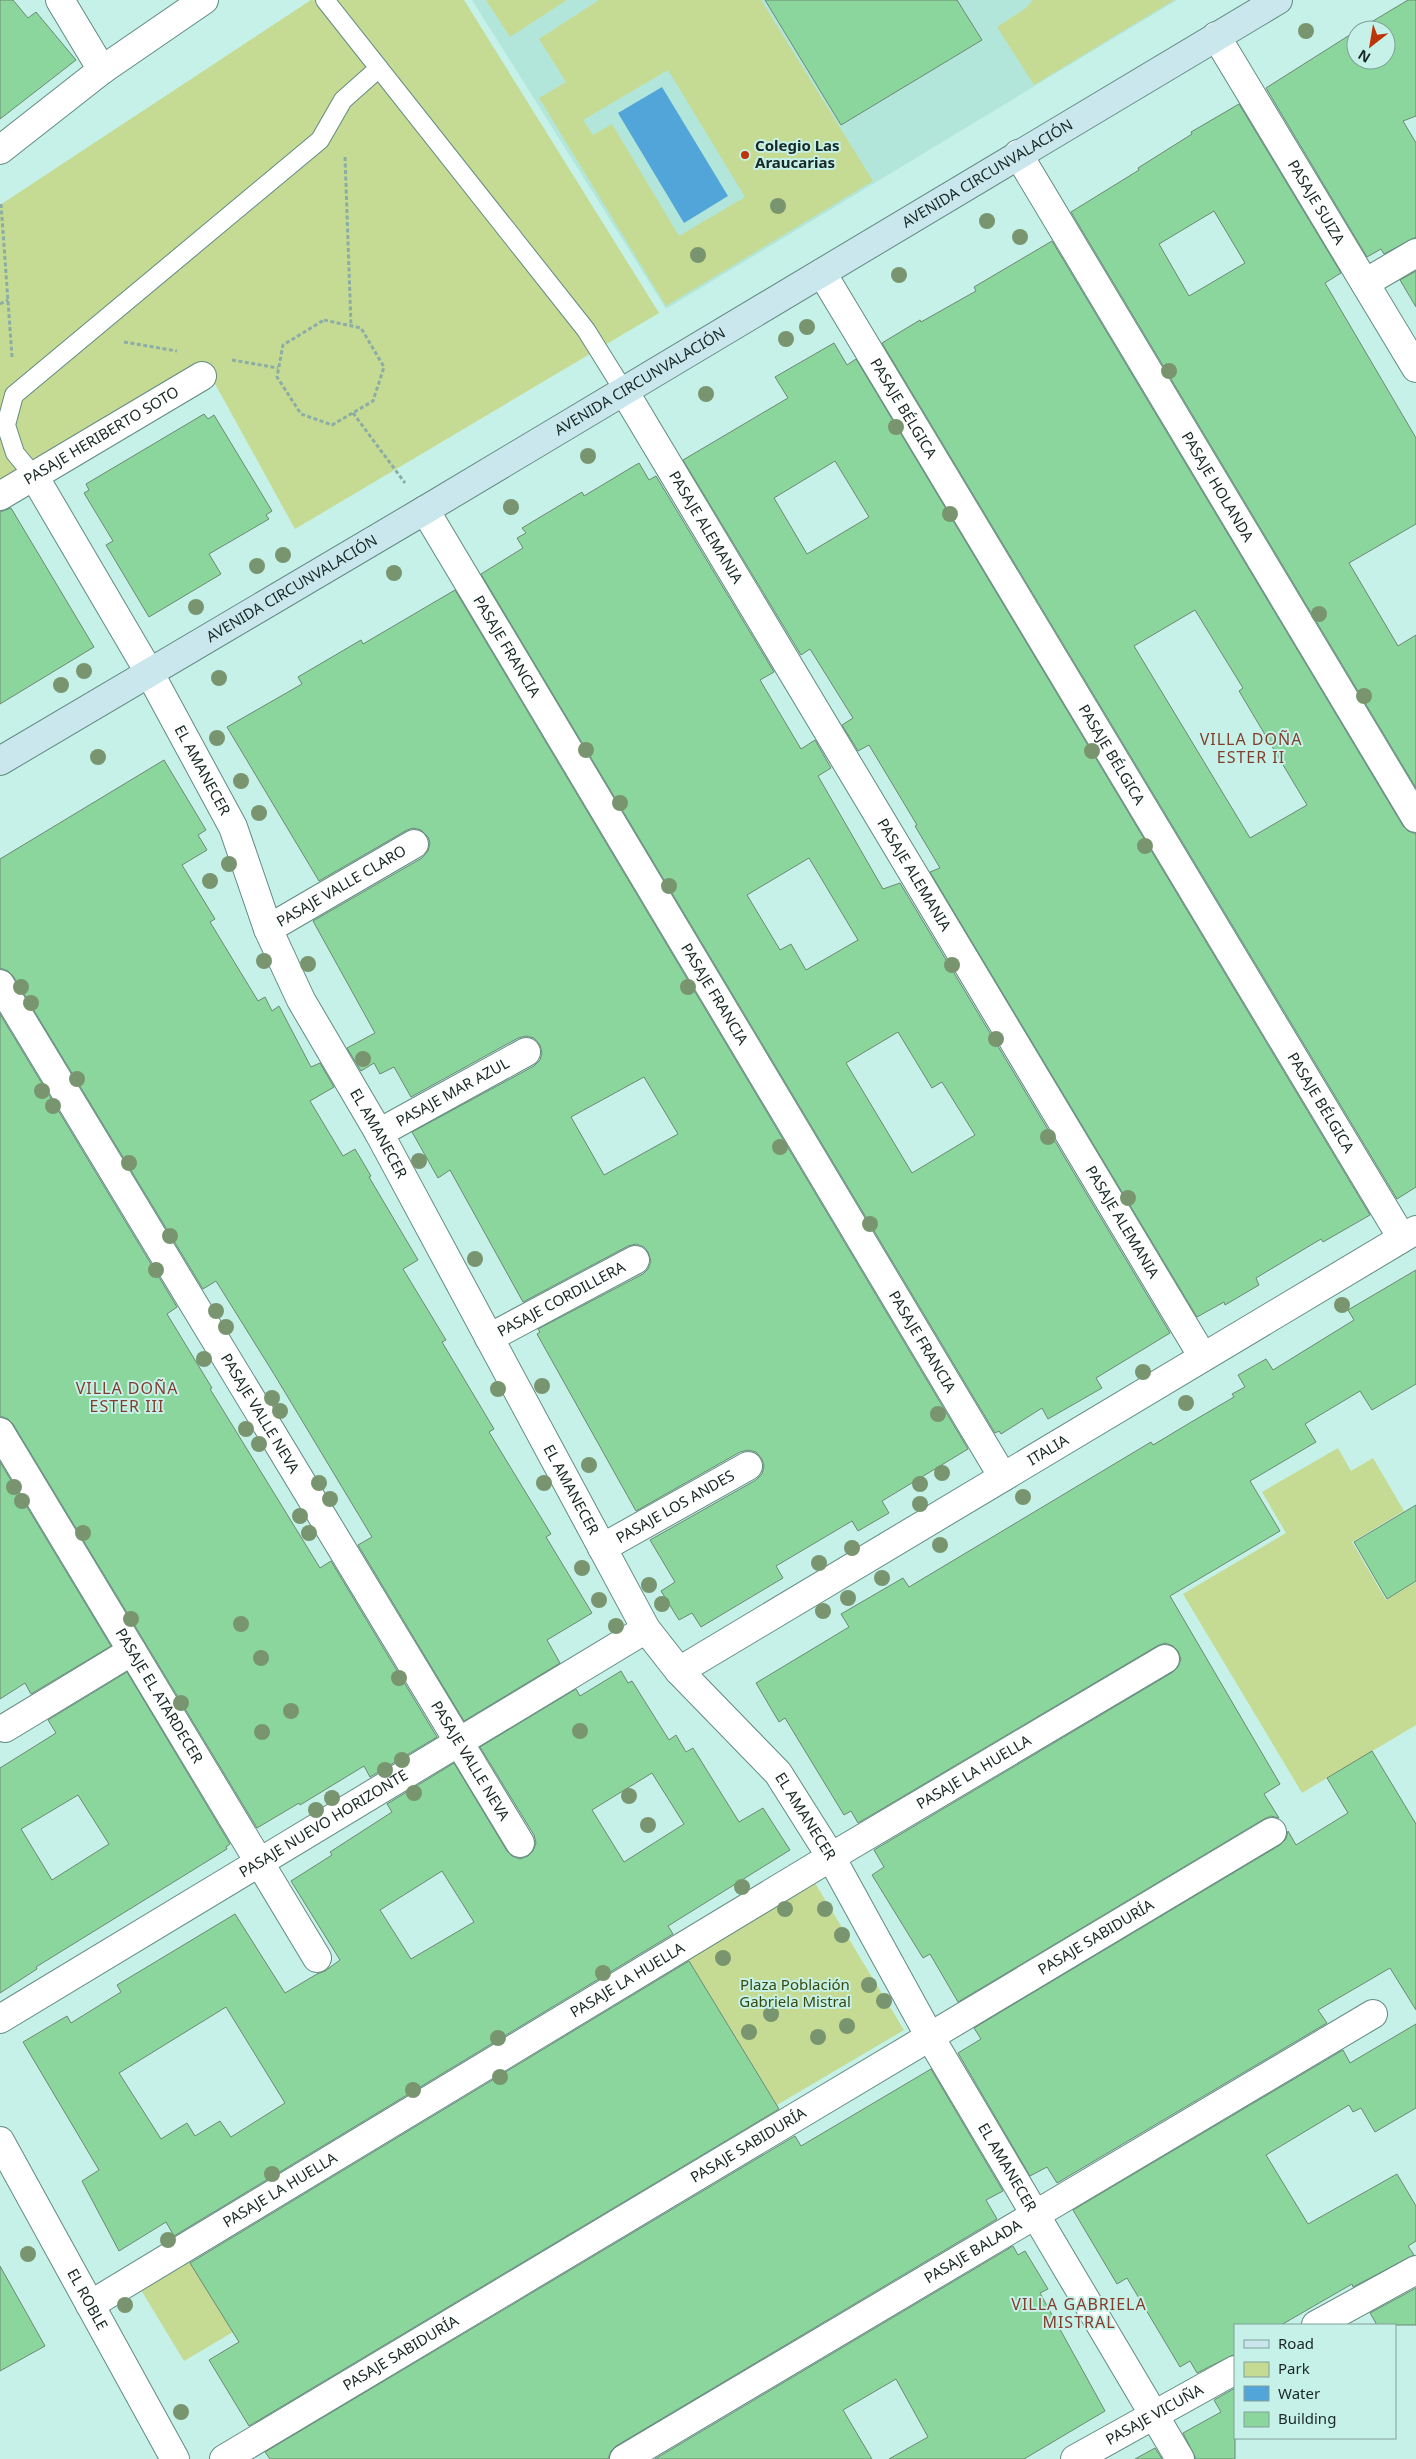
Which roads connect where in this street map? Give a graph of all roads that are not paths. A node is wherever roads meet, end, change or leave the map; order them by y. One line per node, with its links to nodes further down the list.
1 (60, 0): 7 (street)
2 (204, 0): 7 (street)
3 (325, 0): 6 (lane)
4 (1278, 0): 5 (street, AVENIDA CIRCUNVALACIÓN)
5 (1216, 36): 9 (street, AVENIDA CIRCUNVALACIÓN); 12 (street, PASAJE SUIZA)
6 (379, 68): 15 (lane); 16 (lane)
7 (102, 70): 8 (street)
8 (0, 150)
9 (1018, 154): 11 (street, AVENIDA CIRCUNVALACIÓN); 21 (street, PASAJE HOLANDA)
10 (1416, 253): 12 (street)
11 (822, 272): 15 (street, AVENIDA CIRCUNVALACIÓN); 27 (street, PASAJE BÉLGICA)
12 (1366, 283): 13 (street, PASAJE SUIZA)
13 (1416, 368)
14 (202, 376): 16 (street, PASAJE HERIBERTO SOTO)
15 (624, 392): 18 (street, AVENIDA CIRCUNVALACIÓN); 30 (street, PASAJE ALEMANIA)
16 (34, 476): 17 (street, PASAJE HERIBERTO SOTO); 19 (street, EL AMANECER)
17 (0, 496)
18 (425, 510): 19 (street, AVENIDA CIRCUNVALACIÓN); 33 (street, PASAJE FRANCIA)
19 (149, 672): 20 (street, AVENIDA CIRCUNVALACIÓN); 23 (street, EL AMANECER)
20 (0, 761)
21 (1416, 818)
22 (414, 844): 23 (street, PASAJE VALLE CLARO)
23 (268, 929): 26 (street, EL AMANECER)
24 (0, 984): 40 (street, PASAJE VALLE NEVA)
25 (526, 1052): 26 (street, PASAJE MAR AZUL)
26 (379, 1133): 29 (street, EL AMANECER)
27 (1409, 1234): 30 (street, ITALIA)
28 (636, 1260): 29 (street, PASAJE CORDILLERA)
29 (489, 1338): 34 (street, EL AMANECER)
30 (1203, 1357): 33 (street, ITALIA)
31 (0, 1432): 36 (street, PASAJE EL ATARDECER)
32 (748, 1466): 34 (street, PASAJE LOS ANDES)
33 (1002, 1477): 38 (street, ITALIA)
34 (602, 1548): 35 (street, EL AMANECER)
35 (646, 1629): 38 (street, EL AMANECER); 40 (street, PASAJE NUEVO HORIZONTE)
36 (132, 1651): 39 (street); 44 (street, PASAJE EL ATARDECER)
37 (1165, 1659): 43 (street, PASAJE LA HUELLA)
38 (679, 1671): 43 (street, EL AMANECER)
39 (5, 1728)
40 (458, 1742): 42 (street, PASAJE VALLE NEVA); 44 (street, PASAJE NUEVO HORIZONTE)
41 (1272, 1832): 48 (street, PASAJE SABIDURÍA)
42 (520, 1843)
43 (831, 1857): 48 (street, EL AMANECER); 52 (street, PASAJE LA HUELLA)
44 (260, 1862): 45 (street, PASAJE EL ATARDECER); 47 (street, PASAJE NUEVO HORIZONTE)
45 (317, 1958)
46 (1373, 2014): 50 (street, PASAJE BALADA)
47 (0, 2019)
48 (930, 2036): 50 (street, EL AMANECER); 57 (street, PASAJE SABIDURÍA)
49 (0, 2141): 52 (street, EL ROBLE)
50 (1036, 2214): 55 (street, EL AMANECER); 58 (street, PASAJE BALADA)
51 (1416, 2270): 53 (street)
52 (90, 2305): 56 (street, EL ROBLE)
53 (1318, 2324)
54 (1234, 2371): 55 (street, PASAJE VICUÑA)
55 (1154, 2415): 59 (street, PASAJE VICUÑA); 60 (street, EL AMANECER)
56 (175, 2459)
57 (224, 2459)
58 (624, 2459)
59 (1075, 2459)
60 (1180, 2459)

